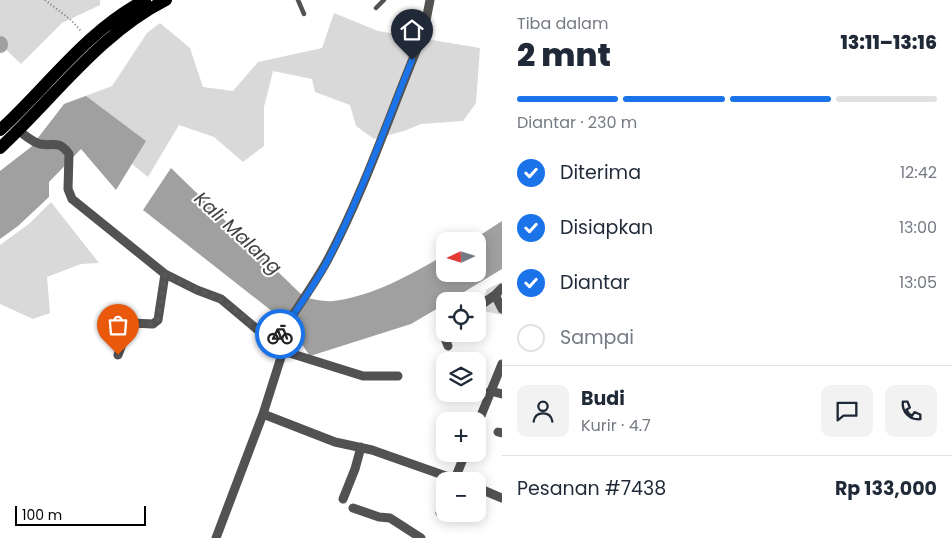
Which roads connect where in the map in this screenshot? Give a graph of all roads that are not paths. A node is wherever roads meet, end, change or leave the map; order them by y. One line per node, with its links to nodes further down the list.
1 (145, 0): 8 (main road)
2 (166, 0): 8 (main road)
3 (298, 0): 7 (lane)
4 (384, 0): 6 (lane)
5 (430, 0): 16 (street)
6 (376, 8)
7 (304, 14)
8 (20, 123): 9 (main road); 10 (main road); 11 (street)
9 (0, 130)
10 (0, 148)
11 (165, 274): 16 (street); 20 (street)
12 (502, 288): 13 (street)
13 (495, 295): 14 (street); 15 (street)
14 (486, 301)
15 (502, 309)
16 (275, 342): 19 (street)
17 (446, 342): 18 (street)
18 (448, 346)
19 (283, 350): 22 (street); 26 (street)
20 (118, 355)
21 (502, 364): 23 (street)
22 (398, 376)
23 (490, 391): 24 (street); 25 (street)
24 (502, 394)
25 (482, 412)
26 (263, 414): 27 (street); 33 (street)
27 (361, 447): 28 (street); 31 (street)
28 (436, 474)
29 (486, 491): 30 (street)
30 (502, 498)
31 (343, 499)
32 (353, 508): 34 (street)
33 (216, 538)
34 (421, 538)

